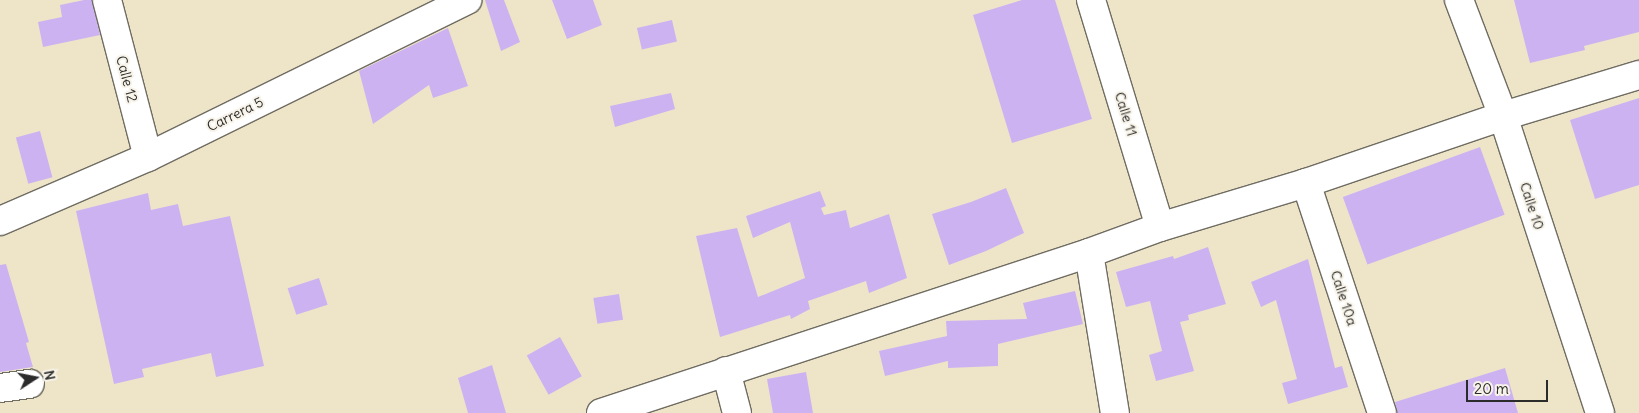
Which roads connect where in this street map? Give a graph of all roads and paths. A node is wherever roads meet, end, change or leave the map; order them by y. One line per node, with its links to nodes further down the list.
1 (106, 0): 7 (street, Calle 12)
2 (467, 0): 7 (street, Carrera 5)
3 (1091, 0): 10 (street, Calle 11)
4 (1459, 0): 6 (street, Calle 10)
5 (1639, 75): 6 (street)
6 (1503, 116): 8 (street); 19 (street, Calle 10)
7 (148, 157): 9 (street, Carrera 5)
8 (1306, 183): 10 (street); 18 (street, Calle 10a)
9 (0, 221)
10 (1160, 227): 11 (street)
11 (1089, 253): 12 (street); 17 (street)
12 (726, 371): 15 (street); 16 (street)
13 (30, 384): 14 (street)
14 (0, 388)
15 (601, 413)
16 (738, 413)
17 (1115, 413)
18 (1382, 413)
19 (1600, 413)

